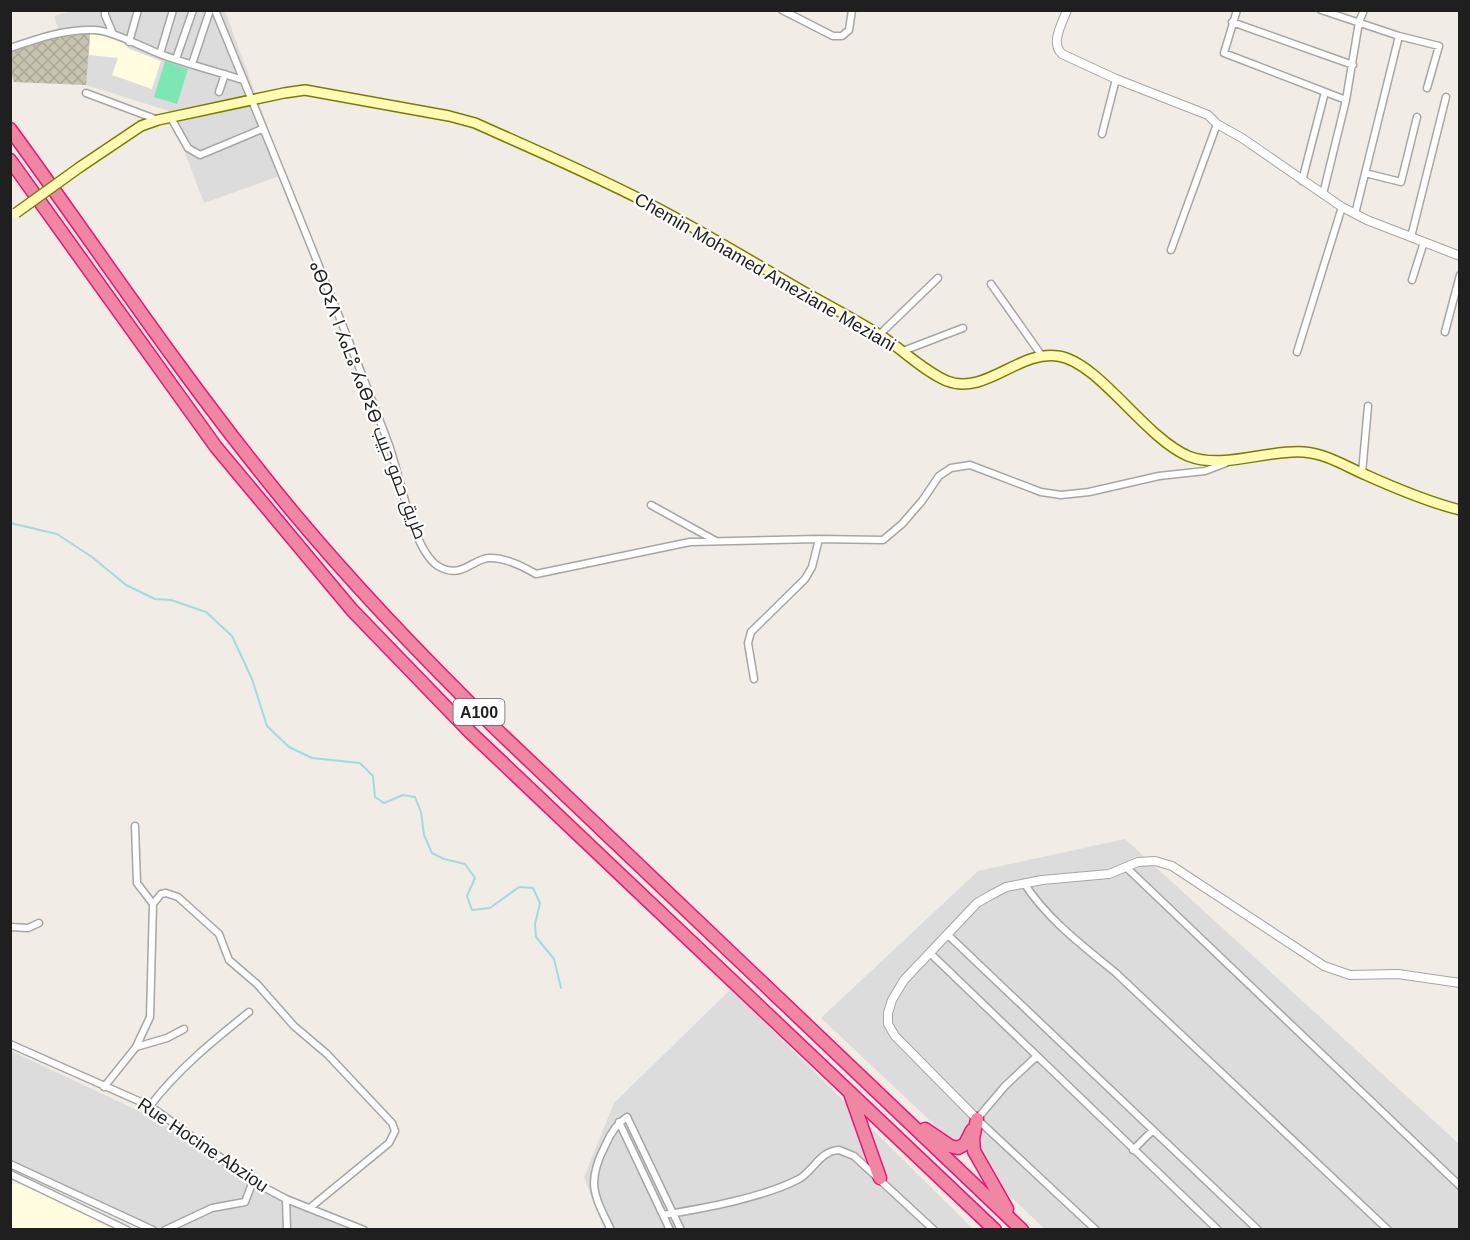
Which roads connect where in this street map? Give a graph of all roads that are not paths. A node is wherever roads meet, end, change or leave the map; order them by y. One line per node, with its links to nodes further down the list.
1 (105, 10): 15 (street)
2 (138, 10): 17 (street)
3 (173, 10): 19 (street)
4 (193, 10): 20 (street)
5 (210, 10): 21 (street)
6 (215, 10): 25 (street, ⴰⴱⵔⵉⴷ ⵏ ⵃⴰⵎⵓ ⵃⴰⴱⵉⴱ طريق حمو حبيب)
7 (782, 10): 8 (street)
8 (852, 10)
9 (1067, 10): 24 (street)
10 (1237, 10): 13 (street)
11 (1321, 10): 14 (street)
12 (1364, 10): 14 (street)
13 (1232, 22): 22 (street); 28 (street)
14 (1359, 22): 16 (street); 22 (street)
15 (113, 34): 17 (street); 18 (street)
16 (1400, 36): 26 (street); 41 (street)
17 (129, 42): 19 (street)
18 (10, 48)
19 (160, 54): 20 (street)
20 (176, 59): 21 (street)
21 (192, 64): 23 (street)
22 (1353, 65): 32 (street)
23 (225, 74): 25 (street); 27 (street)
24 (1116, 79): 36 (street); 39 (street)
25 (243, 80): 31 (street, ⴰⴱⵔⵉⴷ ⵏ ⵃⴰⵎⵓ ⵃⴰⴱⵉⴱ طريق حمو حبيب)
26 (1427, 88)
27 (219, 92)
28 (1325, 92): 32 (street); 42 (street)
29 (86, 93): 35 (street)
30 (1446, 97): 47 (street)
31 (251, 100): 33 (main road, Chemin Mohamed Ameziane Meziani); 38 (street, ⴰⴱⵔⵉⴷ ⵏ ⵃⴰⵎⵓ ⵃⴰⴱⵉⴱ طريق حمو حبيب); 57 (main road, Chemin Mohamed Ameziane Meziani)
32 (1346, 100): 43 (street)
33 (171, 117): 35 (main road, Chemin Mohamed Ameziane Meziani); 38 (street)
34 (1417, 117): 41 (street)
35 (158, 120): 46 (main road, Chemin Mohamed Ameziane Meziani, bridge)
36 (1217, 124): 42 (street); 49 (street)
37 (10, 129): 86 (highway, A100)
38 (262, 129): 67 (street, ⴰⴱⵔⵉⴷ ⵏ ⵃⴰⵎⵓ ⵃⴰⴱⵉⴱ طريق حمو حبيب)
39 (1102, 134)
40 (10, 160): 84 (highway, A100)
41 (1365, 173): 45 (street)
42 (1302, 181): 43 (street)
43 (1323, 194): 44 (street)
44 (1342, 207): 45 (street); 59 (street)
45 (1355, 214): 47 (street)
46 (13, 215)
47 (1411, 237): 48 (street)
48 (1424, 242): 50 (street); 53 (street)
49 (1171, 250)
50 (1460, 256)
51 (1460, 275): 56 (street)
52 (938, 278): 57 (street)
53 (1412, 280)
54 (991, 284): 60 (street)
55 (963, 328): 58 (street)
56 (1445, 332)
57 (879, 335): 58 (main road, Chemin Mohamed Ameziane Meziani)
58 (903, 351): 60 (main road, Chemin Mohamed Ameziane Meziani)
59 (1297, 352)
60 (1042, 356): 62 (main road, Chemin Mohamed Ameziane Meziani)
61 (1368, 406): 63 (street)
62 (1236, 459): 63 (main road, Chemin Mohamed Ameziane Meziani); 66 (street, ⴰⴱⵔⵉⴷ ⵏ ⵃⴰⵎⵓ ⵃⴰⴱⵉⴱ طريق حمو حبيب)
63 (1362, 473): 65 (main road, Chemin Mohamed Ameziane Meziani)
64 (651, 505): 67 (street)
65 (1460, 510)
66 (819, 539): 67 (street, ⴰⴱⵔⵉⴷ ⵏ ⵃⴰⵎⵓ ⵃⴰⴱⵉⴱ طريق حمو حبيب); 68 (street)
67 (716, 542)
68 (754, 679)
69 (135, 826): 72 (street)
70 (1127, 868): 71 (street); 77 (street); 95 (street)
71 (1024, 883): 75 (street); 114 (street)
72 (153, 904): 81 (street); 97 (street)
73 (39, 923): 74 (street)
74 (10, 927)
75 (948, 935): 76 (street); 89 (street)
76 (930, 953): 82 (street); 87 (street)
77 (1460, 983)
78 (249, 1012): 85 (street)
79 (184, 1029): 81 (street)
80 (10, 1044): 83 (street, Rue Hocine Abziou)
81 (136, 1047): 83 (street)
82 (1036, 1056): 87 (street); 90 (street)
83 (104, 1087): 85 (street, Rue Hocine Abziou)
84 (849, 1092): 93 (highway); 111 (highway, A100)
85 (150, 1106): 94 (street, Rue Hocine Abziou)
86 (901, 1113): 87 (highway); 100 (highway, A100)
87 (978, 1119): 100 (highway); 112 (street)
88 (619, 1122): 98 (street); 99 (street); 107 (street)
89 (1153, 1130): 90 (street); 102 (street)
90 (1134, 1150): 113 (street)
91 (10, 1164): 101 (street)
92 (10, 1174): 103 (street)
93 (880, 1178): 98 (street); 110 (street)
94 (253, 1181): 96 (street, Rue Hocine Abziou); 104 (street)
95 (1460, 1186)
96 (286, 1199): 97 (street, Rue Hocine Abziou); 105 (street)
97 (311, 1208): 106 (street, Rue Hocine Abziou)
98 (673, 1213): 99 (street); 109 (street)
99 (663, 1215): 108 (street)
100 (1020, 1227)
101 (151, 1229)
102 (1258, 1229)
103 (128, 1230)
104 (165, 1230)
105 (287, 1230)
106 (364, 1230)
107 (611, 1230)
108 (670, 1230)
109 (681, 1230)
110 (934, 1230)
111 (995, 1230)
112 (1096, 1230)
113 (1218, 1230)
114 (1388, 1230)

